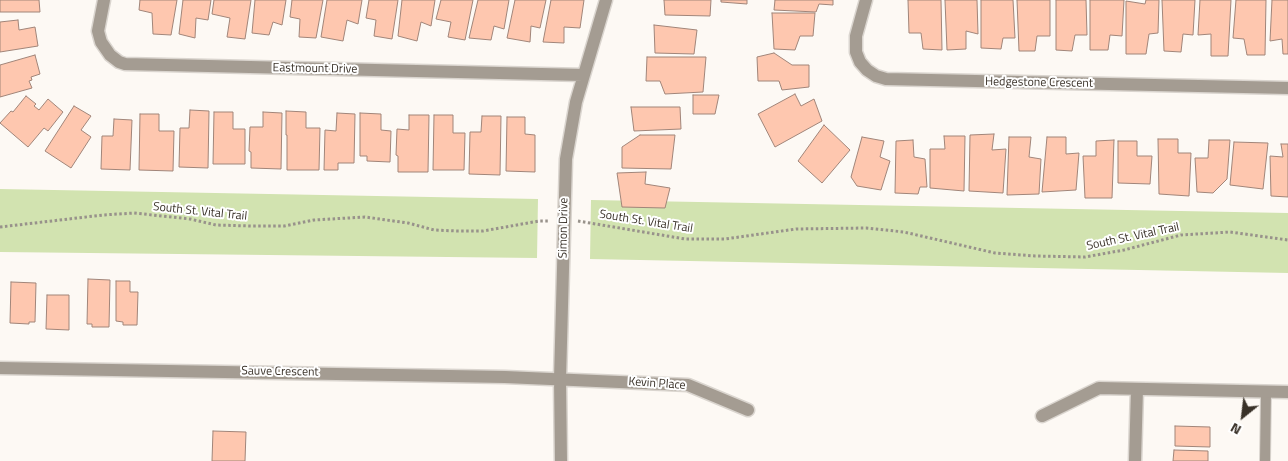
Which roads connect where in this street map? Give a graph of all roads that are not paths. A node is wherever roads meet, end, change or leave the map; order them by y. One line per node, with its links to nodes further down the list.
1 (104, 0): 4 (street, Eastmount Drive)
2 (606, 0): 4 (street, Simon Drive)
3 (866, 0): 5 (street, Hedgestone Crescent)
4 (583, 75): 7 (street, Simon Drive)
5 (1288, 88)
6 (0, 368): 7 (street, Sauve Crescent)
7 (560, 379): 11 (street, Kevin Place); 13 (street, Simon Drive)
8 (1137, 389): 9 (street); 12 (street); 14 (street)
9 (1266, 392): 10 (street); 15 (lane)
10 (1288, 392)
11 (748, 410)
12 (1042, 416)
13 (561, 461)
14 (1135, 461)
15 (1265, 461)

